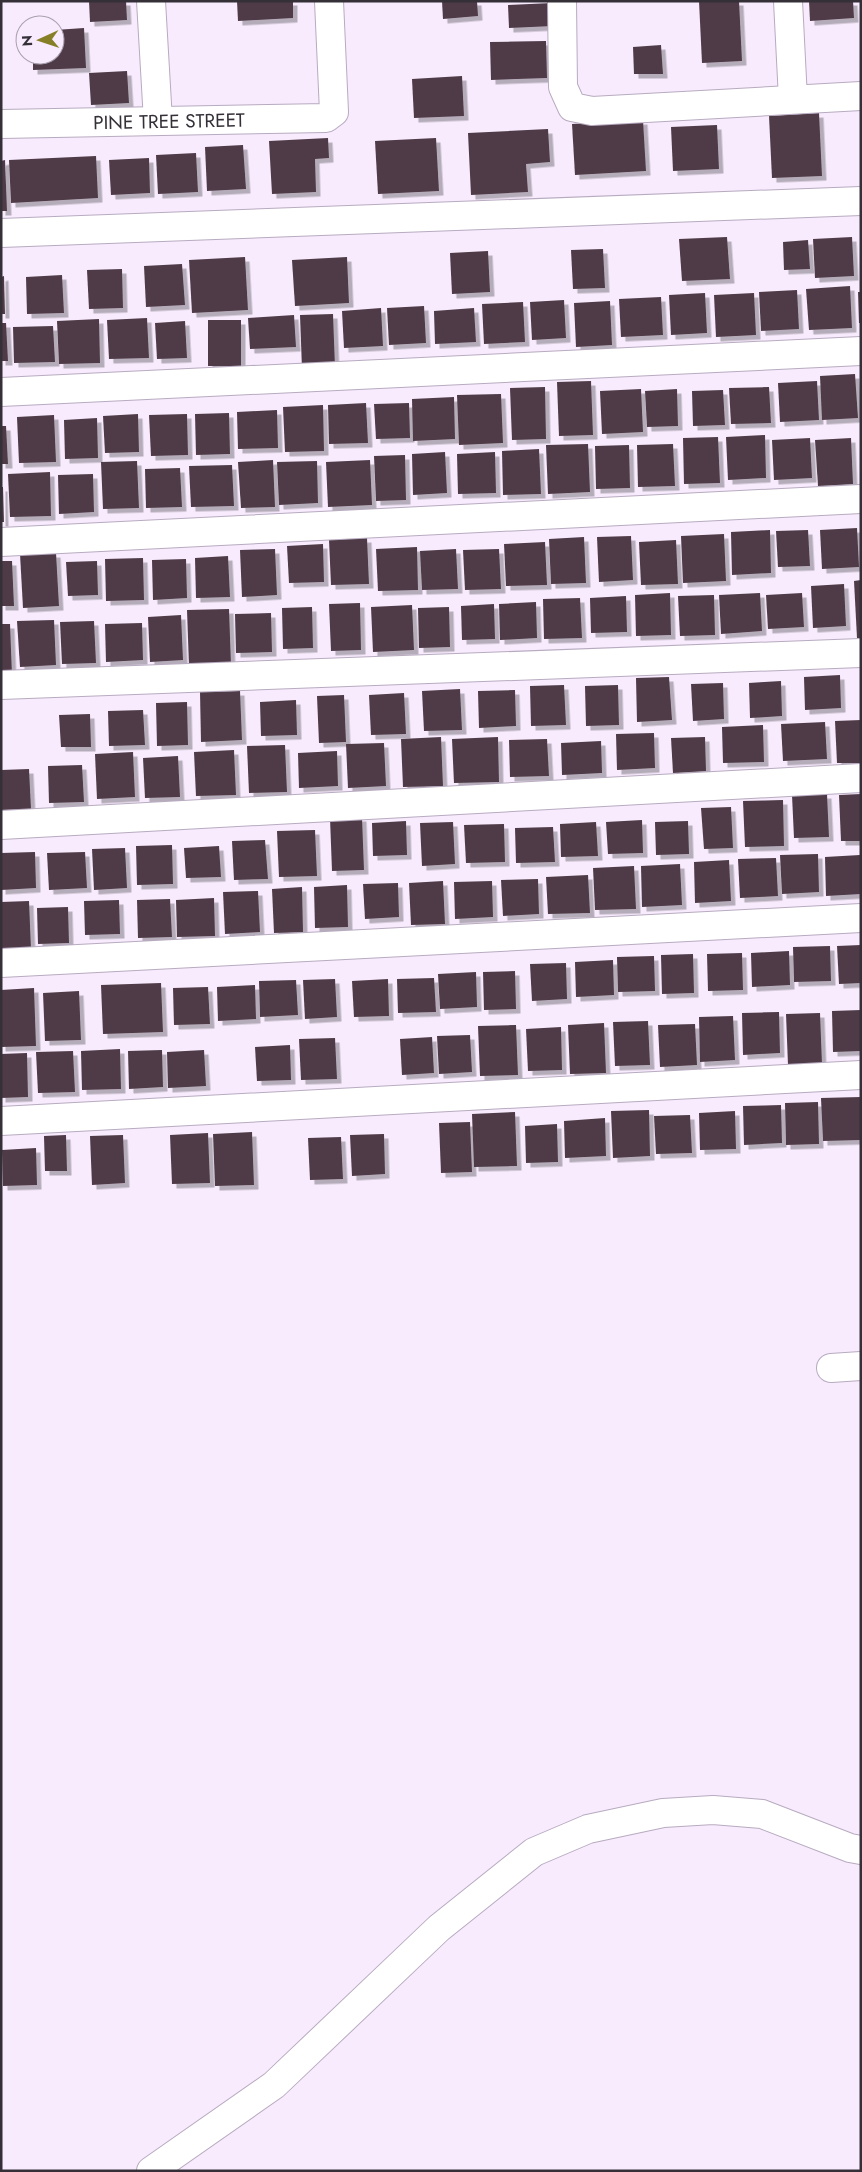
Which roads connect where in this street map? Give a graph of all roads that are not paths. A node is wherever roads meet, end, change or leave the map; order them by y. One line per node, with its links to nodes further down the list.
1 (151, 1): 7 (street)
2 (330, 1): 7 (street, PINE TREE STREET)
3 (562, 1): 6 (street)
4 (788, 1): 6 (street)
5 (861, 96): 6 (street)
6 (793, 99)
7 (158, 121): 8 (street, PINE TREE STREET)
8 (1, 124)
9 (861, 201): 10 (street)
10 (1, 233)
11 (861, 351): 12 (street)
12 (1, 392)
13 (861, 499): 14 (street)
14 (1, 542)
15 (861, 653): 16 (street)
16 (1, 685)
17 (861, 778): 18 (street)
18 (1, 825)
19 (861, 918): 20 (street)
20 (1, 963)
21 (861, 1075): 22 (street)
22 (1, 1121)
23 (861, 1366): 24 (street)
24 (831, 1368)
25 (861, 1850): 26 (street)
26 (150, 2171)

